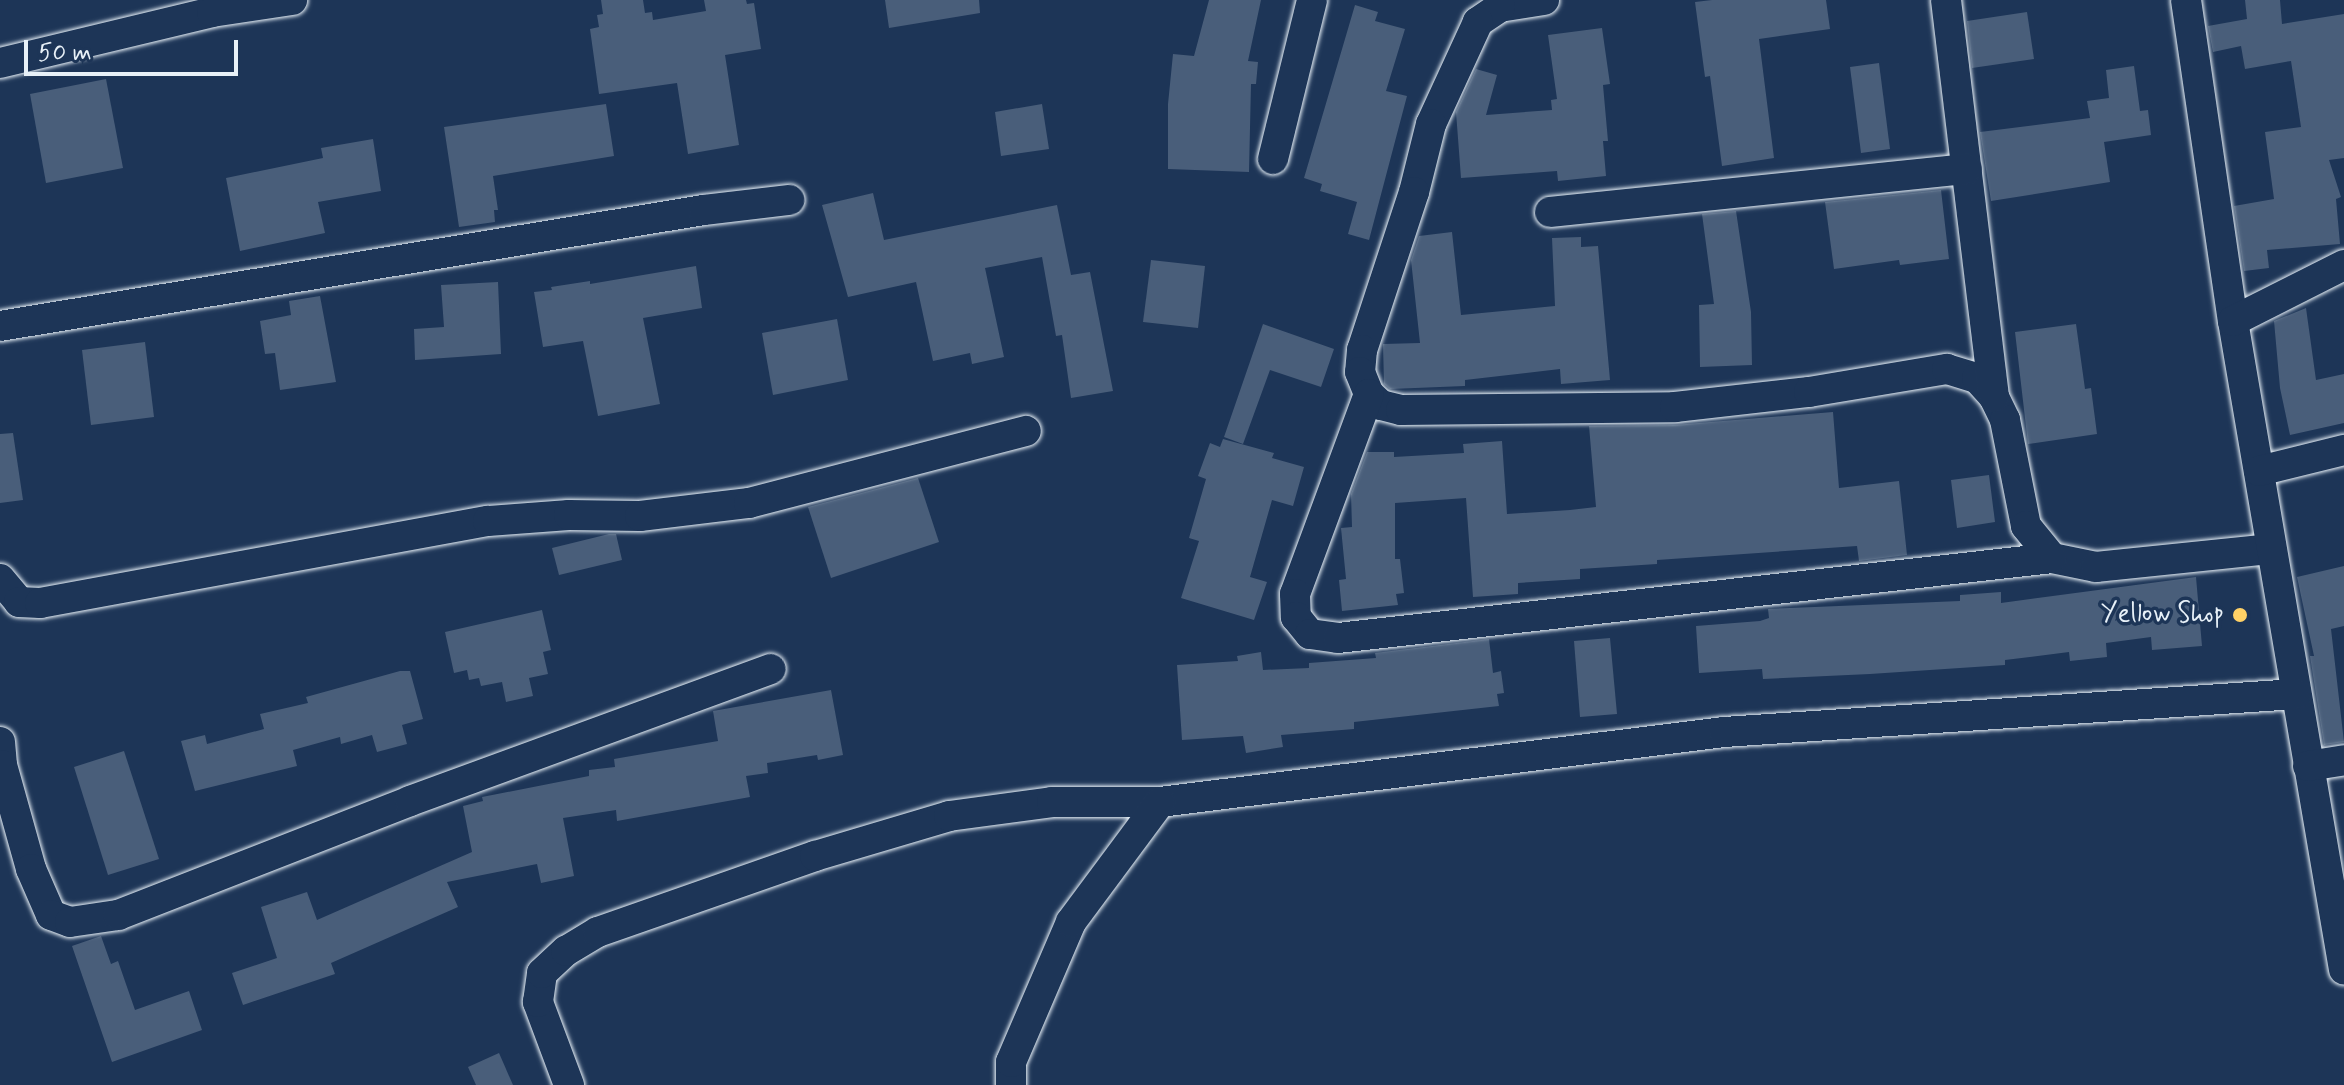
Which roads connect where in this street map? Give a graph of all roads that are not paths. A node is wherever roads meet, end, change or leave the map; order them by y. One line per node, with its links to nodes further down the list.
1 (292, 0): 6 (street)
2 (1312, 0): 7 (street)
3 (1544, 0): 14 (street)
4 (1946, 0): 8 (street)
5 (2186, 0): 12 (street)
6 (0, 63)
7 (1273, 159)
8 (1967, 169): 10 (street); 15 (street)
9 (789, 200): 13 (street)
10 (1550, 212)
11 (2344, 265): 12 (street)
12 (2233, 321): 18 (street)
13 (0, 326)
14 (1369, 394): 15 (street); 20 (street)
15 (1994, 397): 20 (street)
16 (1026, 431): 21 (street)
17 (2344, 450): 18 (street)
18 (2259, 471): 19 (street)
19 (2271, 549): 20 (street); 23 (street)
20 (2052, 558)
21 (1, 584)
22 (771, 669): 24 (street)
23 (2296, 694): 26 (street); 27 (street)
24 (0, 742)
25 (2344, 760): 26 (street)
26 (2308, 766): 28 (street)
27 (1160, 802): 29 (street); 30 (street)
28 (2344, 970)
29 (569, 1085)
30 (1011, 1085)

